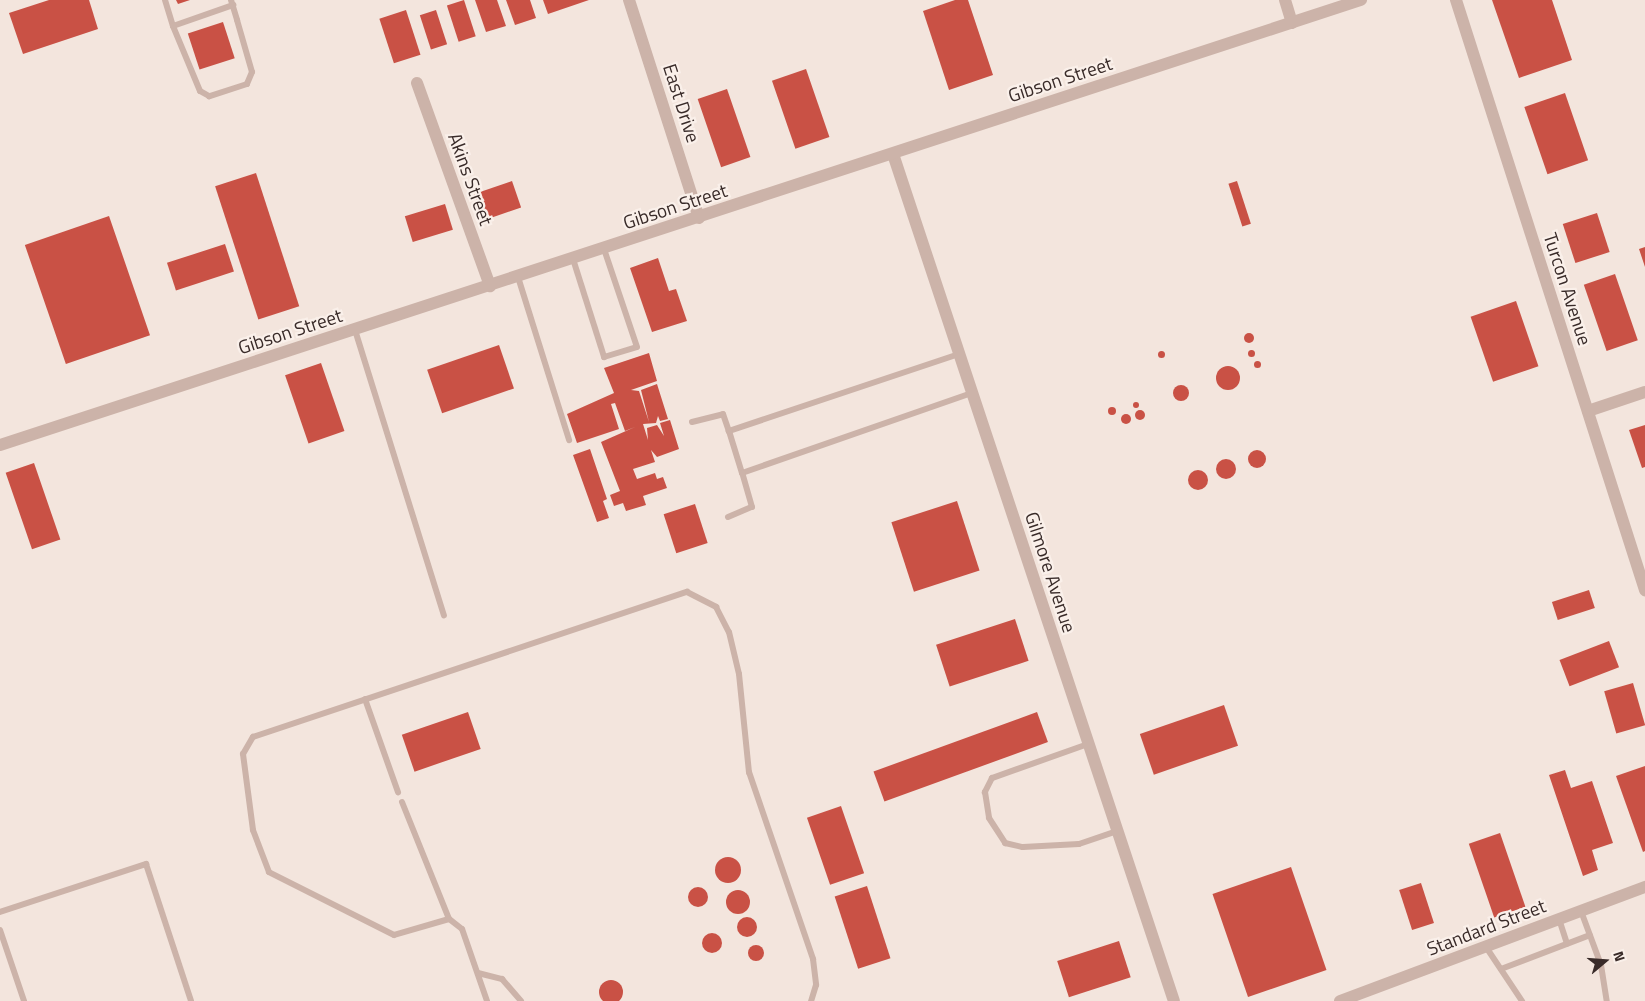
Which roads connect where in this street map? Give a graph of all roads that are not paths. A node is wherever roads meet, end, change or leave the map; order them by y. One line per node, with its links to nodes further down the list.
1 (165, 0): 8 (lane)
2 (629, 0): 11 (street, East Drive)
3 (1285, 0): 7 (street)
4 (1361, 0): 7 (street, Gibson Street)
5 (1456, 0): 20 (street, Turcon Avenue)
6 (232, 2): 8 (lane); 8 (lane)
7 (1292, 23): 10 (street, Gibson Street)
8 (173, 26)
9 (417, 83): 15 (street, Akins Street)
10 (893, 154): 11 (street, Gibson Street); 17 (street, Gilmore Avenue)
11 (699, 218): 12 (street, Gibson Street)
12 (604, 249): 13 (street, Gibson Street); 13 (lane)
13 (573, 259): 14 (street, Gibson Street)
14 (518, 277): 15 (street, Gibson Street); 23 (lane)
15 (490, 286): 16 (street, Gibson Street)
16 (355, 330): 24 (street, Gibson Street); 28 (lane)
17 (959, 354): 19 (street, Gilmore Avenue); 22 (lane)
18 (1645, 392): 20 (street)
19 (972, 393): 25 (lane); 30 (street, Gilmore Avenue)
20 (1588, 411): 27 (street, Turcon Avenue)
21 (692, 422): 22 (lane)
22 (729, 431): 25 (lane)
23 (570, 440)
24 (0, 445)
25 (742, 473): 26 (lane)
26 (728, 517)
27 (1645, 590)
28 (444, 615)
29 (365, 699): 31 (lane); 37 (lane); 49 (lane)
30 (1088, 744): 33 (street, Gilmore Avenue); 33 (lane)
31 (398, 792)
32 (402, 802): 37 (lane)
33 (1117, 831): 50 (street, Gilmore Avenue)
34 (1645, 886): 35 (street, Standard Street)
35 (1581, 911): 38 (street, Standard Street); 40 (lane)
36 (0, 912): 46 (lane)
37 (449, 918): 44 (lane)
38 (1558, 919): 41 (lane); 42 (street, Standard Street)
39 (0, 930): 45 (lane)
40 (1590, 935): 41 (lane); 53 (lane)
41 (1567, 944): 43 (lane)
42 (1486, 947): 43 (lane); 51 (street, Standard Street)
43 (1501, 968): 52 (lane)
44 (478, 973): 47 (lane); 48 (lane)
45 (24, 1001)
46 (192, 1001)
47 (487, 1001)
48 (521, 1001)
49 (811, 1001)
50 (1174, 1001)
51 (1340, 1001)
52 (1522, 1001)
53 (1607, 1001)

